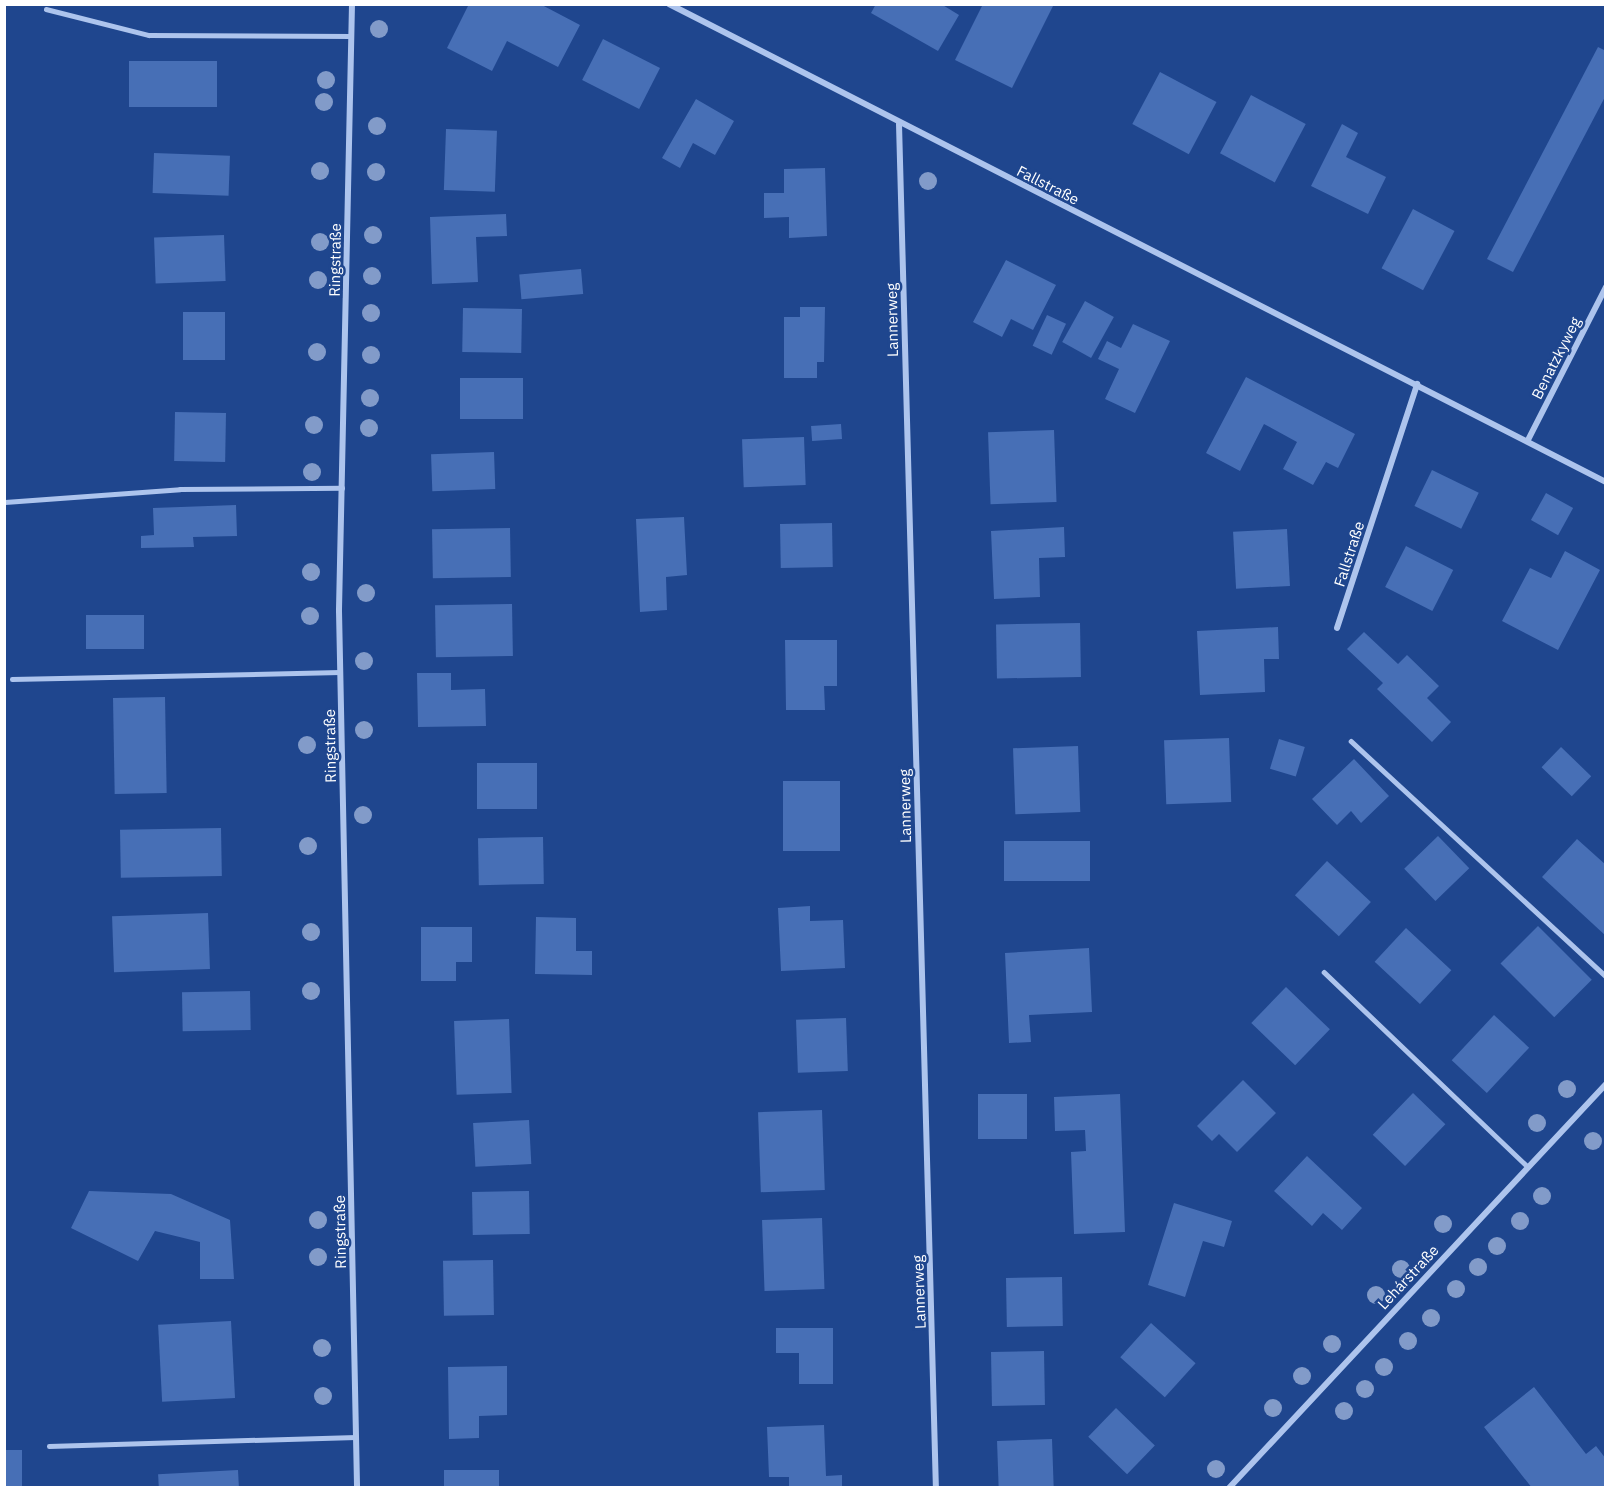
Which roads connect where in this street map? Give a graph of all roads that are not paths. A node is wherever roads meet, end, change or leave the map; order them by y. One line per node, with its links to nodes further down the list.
1 (352, 4): 4 (street, Ringstraße)
2 (669, 4): 5 (street, Fallstraße)
3 (46, 9): 4 (lane)
4 (351, 36): 10 (street, Ringstraße)
5 (899, 124): 7 (street, Fallstraße); 23 (street, Lannerweg)
6 (1605, 287): 8 (street, Benatzkyweg)
7 (1417, 384): 8 (street, Fallstraße); 12 (street, Fallstraße)
8 (1528, 440): 9 (street, Fallstraße)
9 (1605, 482)
10 (342, 488): 11 (lane); 13 (street, Ringstraße)
11 (5, 502)
12 (1337, 628)
13 (340, 672): 14 (lane); 20 (street, Ringstraße)
14 (12, 679)
15 (1351, 741): 17 (lane)
16 (1324, 972): 19 (lane)
17 (1605, 976)
18 (1605, 1084): 19 (street, Lehárstraße)
19 (1528, 1167): 24 (street, Lehárstraße)
20 (356, 1437): 21 (lane); 22 (street, Ringstraße)
21 (49, 1446)
22 (357, 1488)
23 (936, 1488)
24 (1229, 1488)

